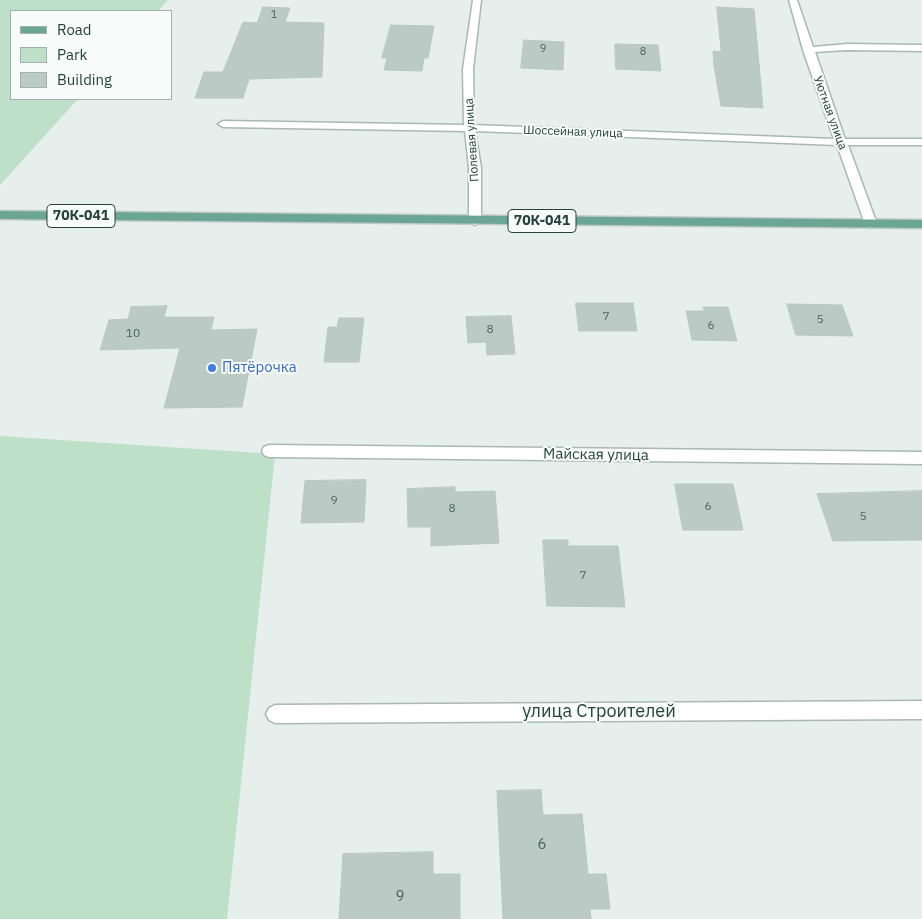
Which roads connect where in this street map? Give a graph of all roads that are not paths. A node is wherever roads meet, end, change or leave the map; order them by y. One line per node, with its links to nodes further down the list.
1 (478, 0): 6 (street, Полевая улица)
2 (793, 0): 4 (street, Уютная улица)
3 (922, 48): 4 (street)
4 (808, 50): 7 (street, Уютная улица)
5 (223, 124): 6 (street, Шоссейная улица)
6 (470, 128): 7 (street, Шоссейная улица); 10 (street, Полевая улица)
7 (841, 142): 8 (street, Шоссейная улица); 11 (street, Уютная улица)
8 (922, 142)
9 (0, 215): 10 (main road, 70К-041)
10 (475, 221): 11 (main road, 70К-041)
11 (871, 224): 12 (main road, 70К-041)
12 (922, 224)
13 (269, 451): 14 (street, Майская улица)
14 (922, 458)
15 (922, 710): 16 (street, улица Строителей)
16 (275, 714)

